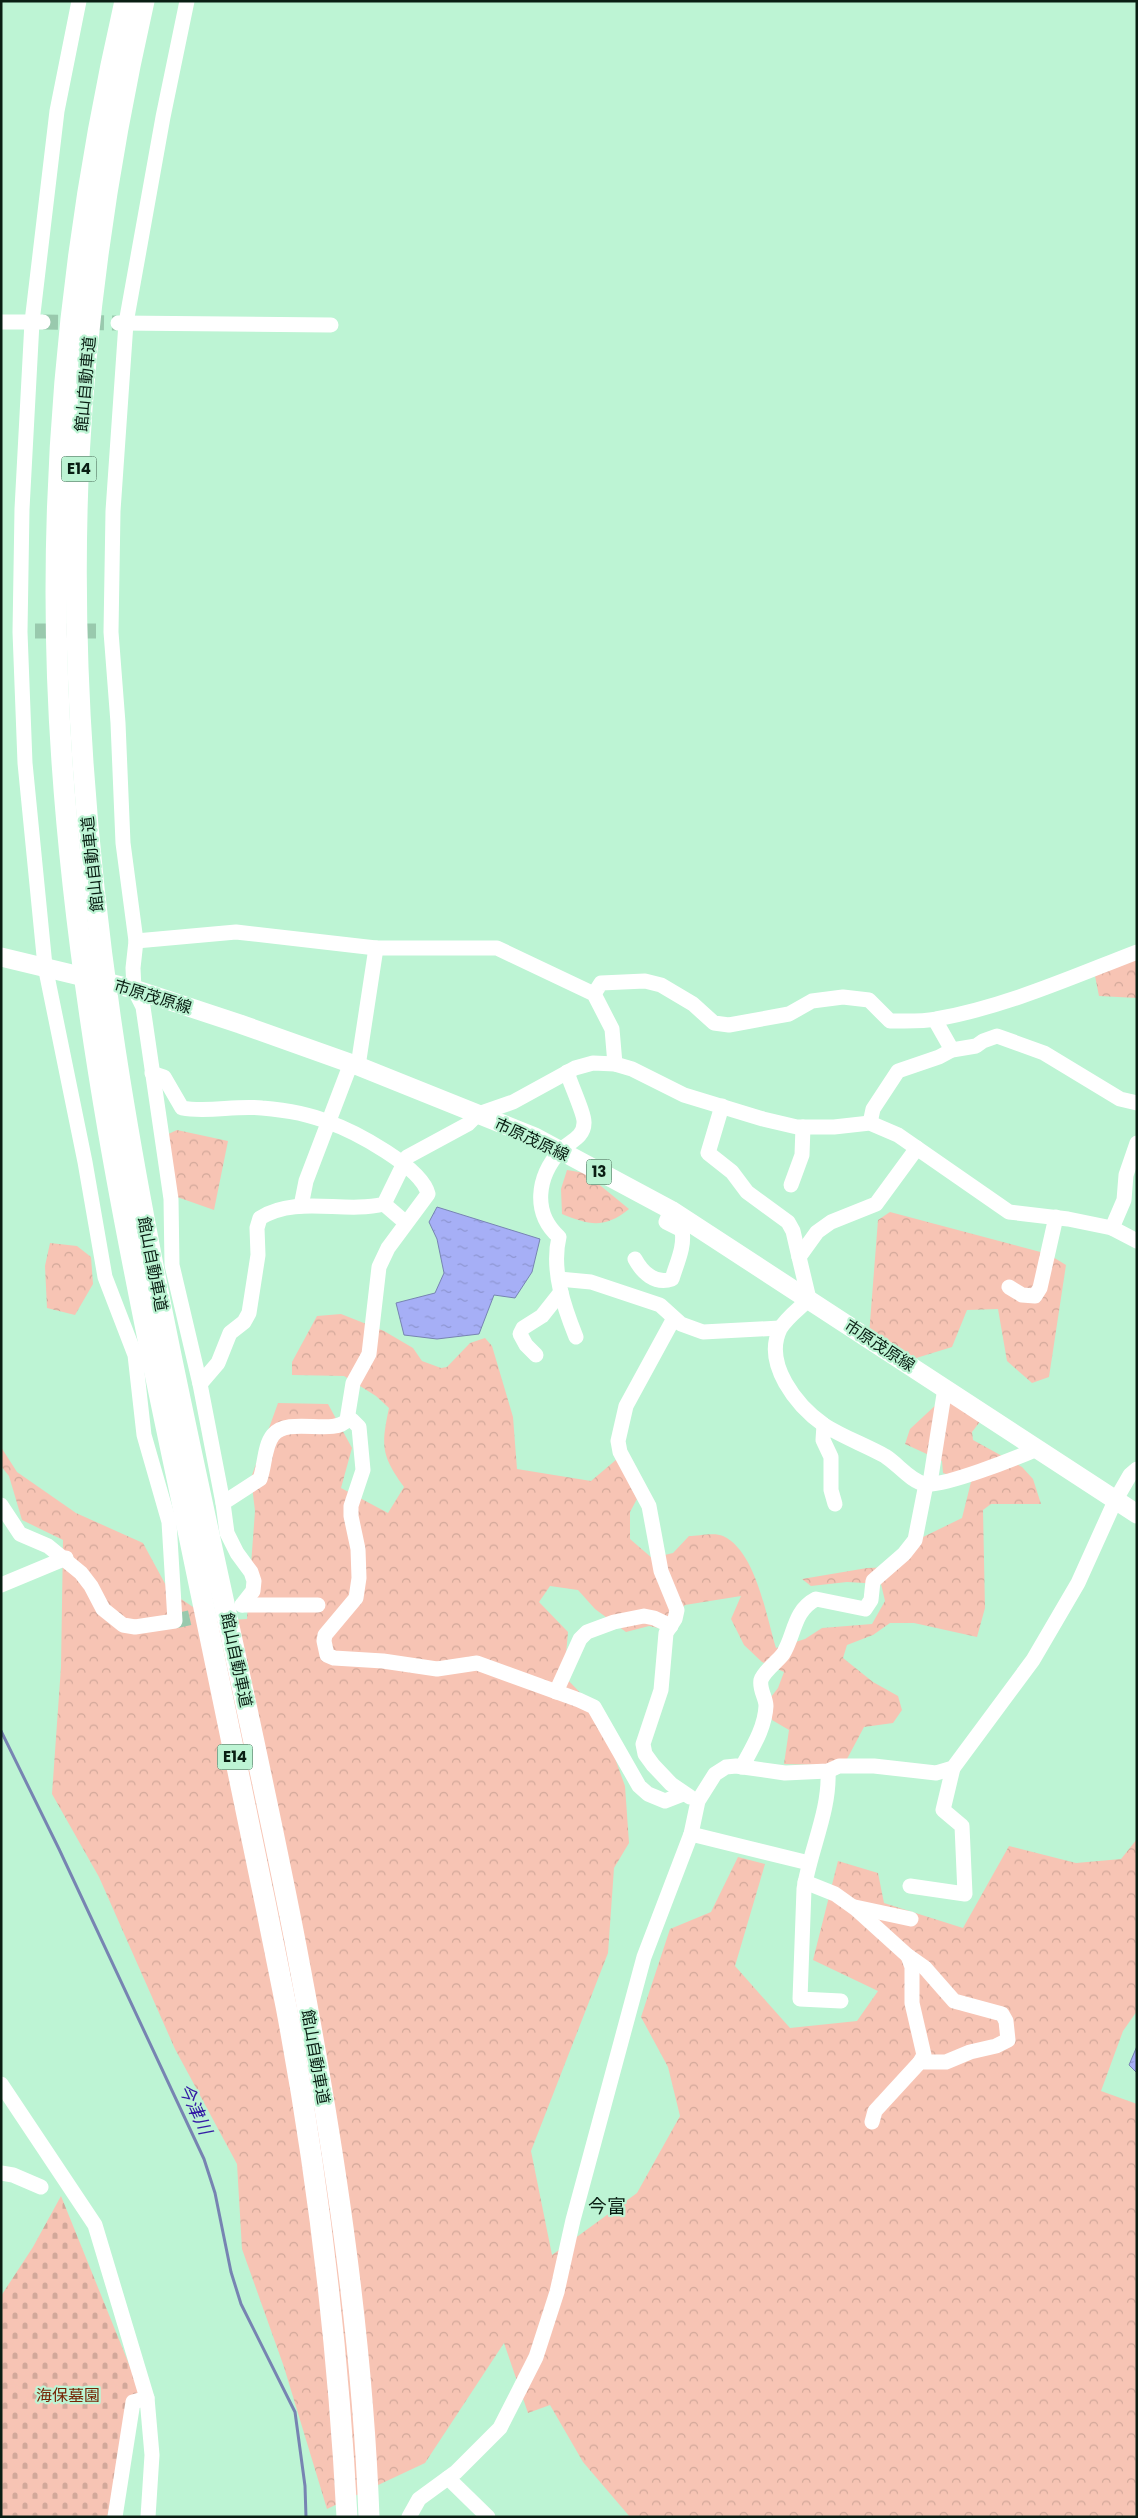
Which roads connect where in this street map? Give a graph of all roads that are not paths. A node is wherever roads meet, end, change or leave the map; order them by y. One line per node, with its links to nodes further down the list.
1 (79, 1): 6 (street)
2 (125, 1): 88 (highway, 館山自動車道 / E14)
3 (144, 1): 89 (highway, 館山自動車道 / E14)
4 (187, 1): 7 (street)
5 (1, 322): 6 (street)
6 (38, 322): 13 (street)
7 (121, 323): 8 (street); 9 (street)
8 (331, 325)
9 (136, 941): 10 (street); 14 (street)
10 (376, 948): 15 (street); 18 (street)
11 (1137, 952): 16 (street)
12 (1, 957): 13 (main road, 市原茂原線 / 13)
13 (45, 966): 14 (main road, 市原茂原線 / 13); 61 (street)
14 (134, 989): 18 (main road, 市原茂原線 / 13); 21 (street)
15 (594, 994): 16 (street); 19 (street)
16 (935, 1020): 17 (street)
17 (952, 1050): 22 (street); 26 (street)
18 (355, 1064): 24 (main road, 市原茂原線 / 13); 25 (street)
19 (615, 1064): 20 (street); 23 (street)
20 (567, 1072): 24 (street); 30 (street)
21 (152, 1073): 25 (street); 49 (street)
22 (1137, 1104)
23 (722, 1106): 27 (street); 40 (street)
24 (478, 1114): 30 (main road, 市原茂原線 / 13); 31 (street)
25 (329, 1122): 31 (street); 34 (street)
26 (870, 1123): 27 (street); 29 (street)
27 (804, 1127): 32 (street)
28 (1137, 1143): 38 (street)
29 (917, 1148): 36 (street); 40 (street)
30 (560, 1151): 35 (main road, 市原茂原線 / 13); 42 (street)
31 (404, 1164): 33 (street); 37 (street)
32 (791, 1186)
33 (384, 1204): 34 (street); 37 (street)
34 (301, 1206): 49 (street)
35 (671, 1210): 41 (street); 44 (main road, 市原茂原線 / 13)
36 (1056, 1217): 38 (street); 43 (street)
37 (406, 1223): 51 (street)
38 (1112, 1228): 39 (street)
39 (1137, 1241)
40 (799, 1257): 44 (street)
41 (635, 1259)
42 (560, 1286): 45 (street); 47 (street); 48 (street)
43 (1009, 1287)
44 (809, 1299): 46 (street); 50 (main road, 市原茂原線 / 13)
45 (674, 1318): 46 (street); 64 (street)
46 (780, 1328): 52 (street)
47 (576, 1337)
48 (536, 1355)
49 (200, 1384): 57 (street)
50 (945, 1388): 53 (main road, 市原茂原線 / 13); 55 (street)
51 (347, 1420): 57 (street); 65 (street)
52 (824, 1425): 55 (street); 58 (street)
53 (1037, 1450): 55 (street); 56 (main road, 市原茂原線 / 13)
54 (1137, 1469): 56 (street)
55 (928, 1484): 66 (street)
56 (1115, 1501): 60 (main road, 市原茂原線 / 13); 67 (street)
57 (223, 1503): 63 (street)
58 (835, 1504)
59 (1, 1505): 61 (street)
60 (1137, 1514)
61 (66, 1558): 62 (street)
62 (1, 1585)
63 (318, 1605)
64 (671, 1626): 65 (street); 69 (street)
65 (556, 1692): 69 (street)
66 (742, 1767): 68 (street); 70 (street)
67 (953, 1768): 68 (street); 74 (street)
68 (828, 1771): 72 (street)
69 (683, 1794): 70 (street)
70 (698, 1801): 71 (street)
71 (691, 1834): 72 (street); 85 (street)
72 (809, 1863): 73 (street)
73 (805, 1882): 75 (street); 78 (street)
74 (910, 1886)
75 (853, 1907): 76 (street); 77 (street)
76 (911, 1918)
77 (908, 1956): 79 (street); 79 (street)
78 (841, 2001)
79 (920, 2062): 81 (street)
80 (1, 2084): 84 (street)
81 (872, 2122)
82 (1, 2173): 83 (street)
83 (41, 2187)
84 (146, 2398): 86 (street); 87 (street)
85 (448, 2478): 90 (street); 91 (street)
86 (116, 2517)
87 (148, 2517)
88 (347, 2517)
89 (369, 2517)
90 (408, 2517)
91 (488, 2517)

